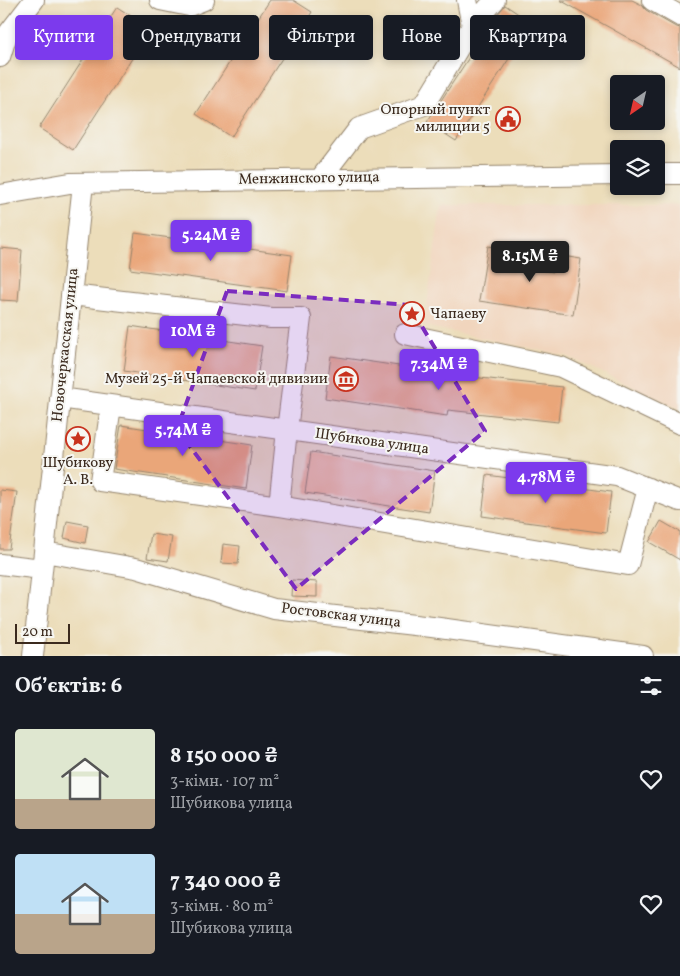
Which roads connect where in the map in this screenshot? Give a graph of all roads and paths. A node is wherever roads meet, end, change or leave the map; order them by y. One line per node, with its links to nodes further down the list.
1 (34, 0): 11 (street)
2 (160, 0): 3 (street)
3 (204, 0)
4 (467, 0): 8 (street)
5 (495, 0): 7 (street)
6 (652, 0): 9 (street)
7 (482, 15)
8 (470, 16)
9 (680, 16)
10 (470, 29): 15 (street)
11 (0, 57)
12 (665, 174): 13 (street)
13 (680, 174)
14 (610, 175): 15 (street, Менжинского улица)
15 (320, 179): 16 (street, Менжинского улица)
16 (83, 182): 17 (street, Менжинского улица); 18 (street, Новочеркасская улица)
17 (0, 196)
18 (71, 295): 20 (street, Новочеркасская улица); 23 (street)
19 (405, 334): 22 (street)
20 (60, 398): 21 (street, Шубикова улица); 27 (street, Новочеркасская улица)
21 (111, 406): 23 (street, Шубикова улица); 26 (street)
22 (680, 424)
23 (287, 430): 24 (street, Шубикова улица); 26 (street)
24 (648, 488): 25 (street, Шубикова улица); 26 (street)
25 (680, 501)
26 (279, 506)
27 (43, 561): 28 (street, Ростовская улица); 29 (street, Новочеркасская улица); 30 (street, Ростовская улица)
28 (0, 564)
29 (33, 656)
30 (643, 656)

